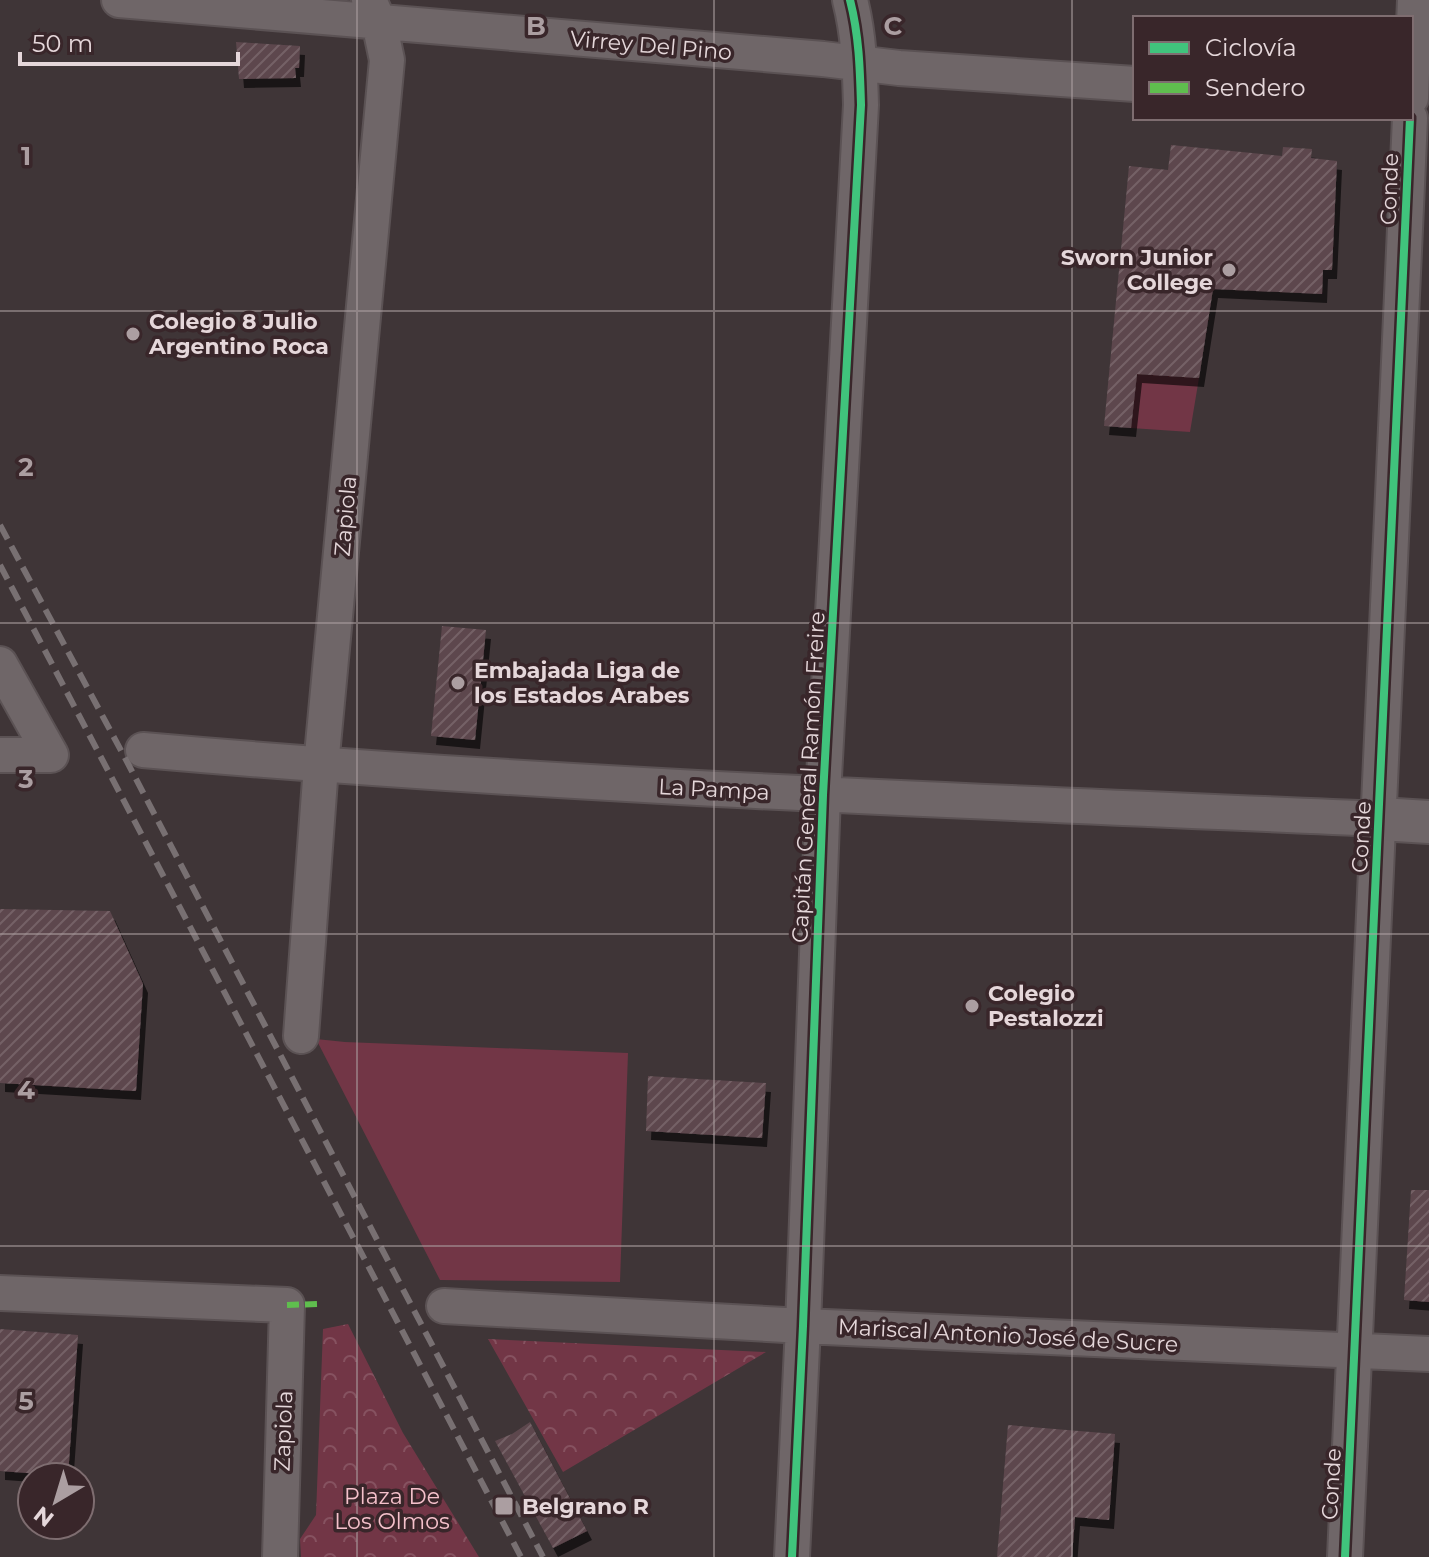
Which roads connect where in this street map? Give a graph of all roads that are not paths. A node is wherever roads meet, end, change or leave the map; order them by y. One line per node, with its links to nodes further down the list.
1 (119, 0): 4 (street, Virrey Del Pino)
2 (850, 0): 6 (street, Capitán General Ramón Freire)
3 (1415, 0): 5 (street)
4 (374, 11): 6 (street, Virrey Del Pino); 12 (street, Zapiola)
5 (1413, 50)
6 (860, 64): 7 (street, Virrey Del Pino); 13 (street, Capitán General Ramón Freire)
7 (1133, 84)
8 (1410, 120): 14 (street, Conde)
9 (0, 664): 11 (street)
10 (143, 750): 12 (street, La Pampa)
11 (0, 755)
12 (321, 766): 13 (street, La Pampa); 16 (street, Zapiola)
13 (823, 795): 14 (street, La Pampa); 19 (street, Capitán General Ramón Freire)
14 (1380, 819): 15 (street, La Pampa); 20 (street, Conde)
15 (1429, 822)
16 (301, 1036)
17 (0, 1293): 22 (street, Zapiola)
18 (444, 1306): 19 (street, Mariscal Antonio José de Sucre)
19 (803, 1326): 20 (street, Mariscal Antonio José de Sucre); 23 (street, Capitán General Ramón Freire)
20 (1355, 1351): 21 (street, Mariscal Antonio José de Sucre); 24 (street, Conde)
21 (1429, 1354)
22 (280, 1557)
23 (792, 1557)
24 (1345, 1557)

